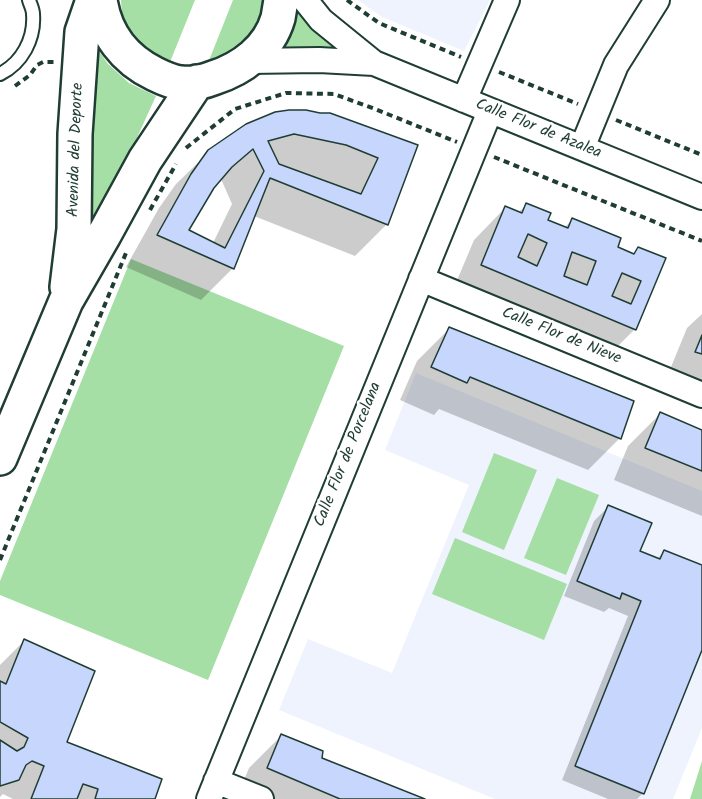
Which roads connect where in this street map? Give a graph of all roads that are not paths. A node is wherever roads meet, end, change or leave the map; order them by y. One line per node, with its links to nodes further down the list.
1 (29, 0): 10 (lane)
2 (93, 0): 17 (street, Avenida del Deporte)
3 (100, 0): 11 (street)
4 (281, 0): 8 (street)
5 (305, 0): 9 (street)
6 (507, 0): 12 (street)
7 (657, 0): 14 (street)
8 (249, 61): 9 (street); 11 (street)
9 (374, 63): 12 (street, Calle Flor de Azalea)
10 (0, 74)
11 (198, 82): 17 (street, Avenida del Deporte)
12 (464, 100): 13 (street, Calle Flor de Azalea)
13 (490, 111): 14 (street, Calle Flor de Azalea); 16 (street, Calle Flor de Porcelana)
14 (582, 148): 15 (street, Calle Flor de Azalea)
15 (701, 194)
16 (421, 279): 18 (street, Calle Flor de Nieve); 20 (street, Calle Flor de Porcelana)
17 (66, 301): 19 (street, Avenida del Deporte)
18 (702, 395)
19 (0, 458)
20 (212, 790): 21 (street)
21 (261, 799)

